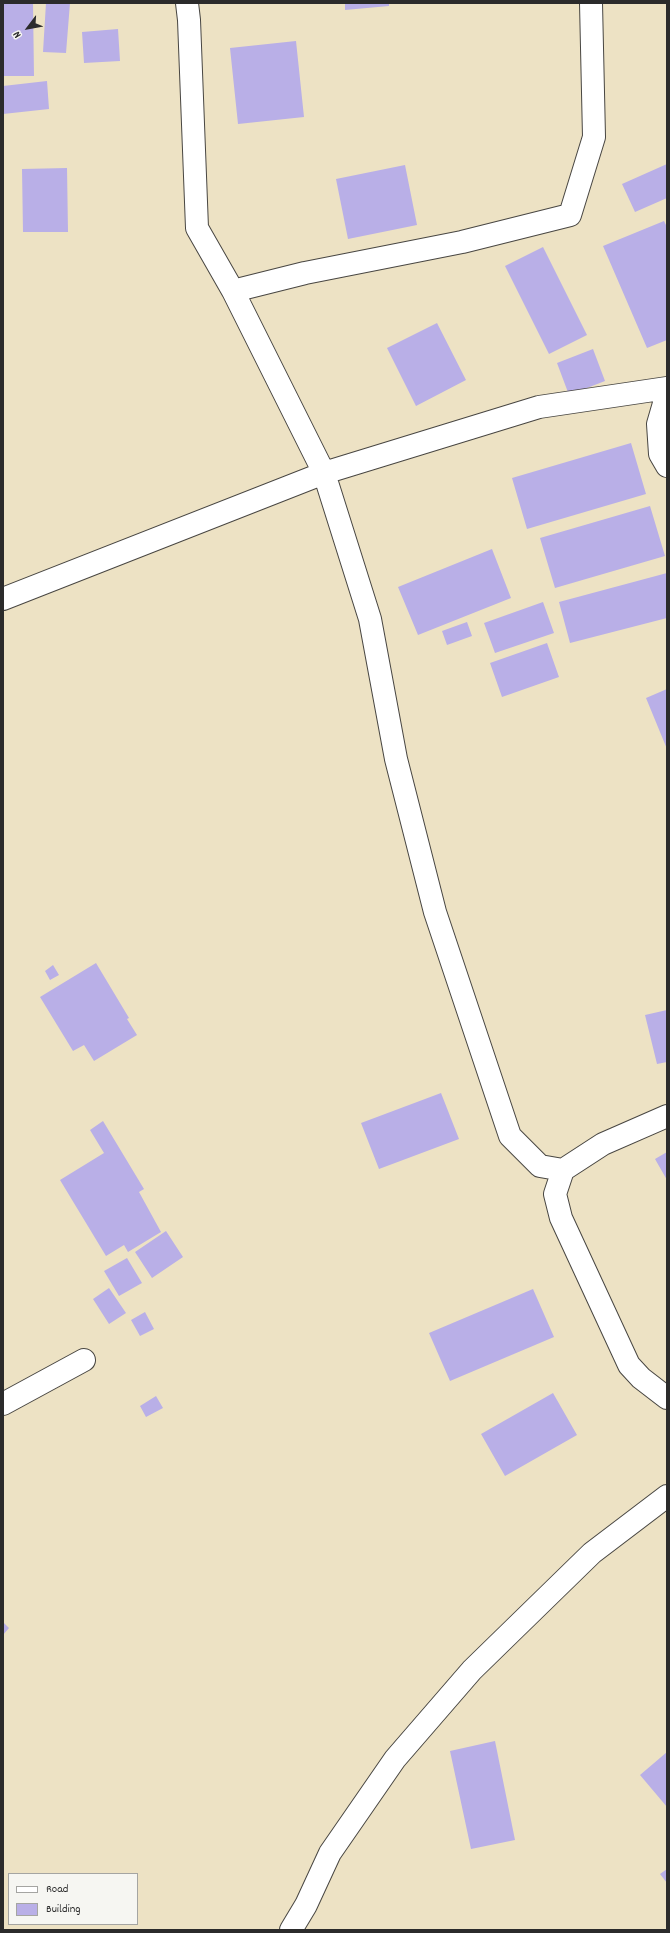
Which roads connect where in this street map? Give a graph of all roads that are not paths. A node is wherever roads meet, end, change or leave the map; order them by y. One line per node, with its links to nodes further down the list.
1 (187, 3): 3 (street)
2 (591, 3): 3 (street)
3 (234, 291): 7 (street)
4 (667, 388): 7 (street)
5 (667, 393): 6 (street)
6 (667, 466)
7 (324, 473): 8 (street); 10 (street)
8 (3, 599)
9 (667, 1116): 10 (street)
10 (563, 1170): 12 (street)
11 (84, 1360): 13 (street)
12 (667, 1398)
13 (3, 1404)
14 (667, 1496): 15 (street)
15 (291, 1930)

